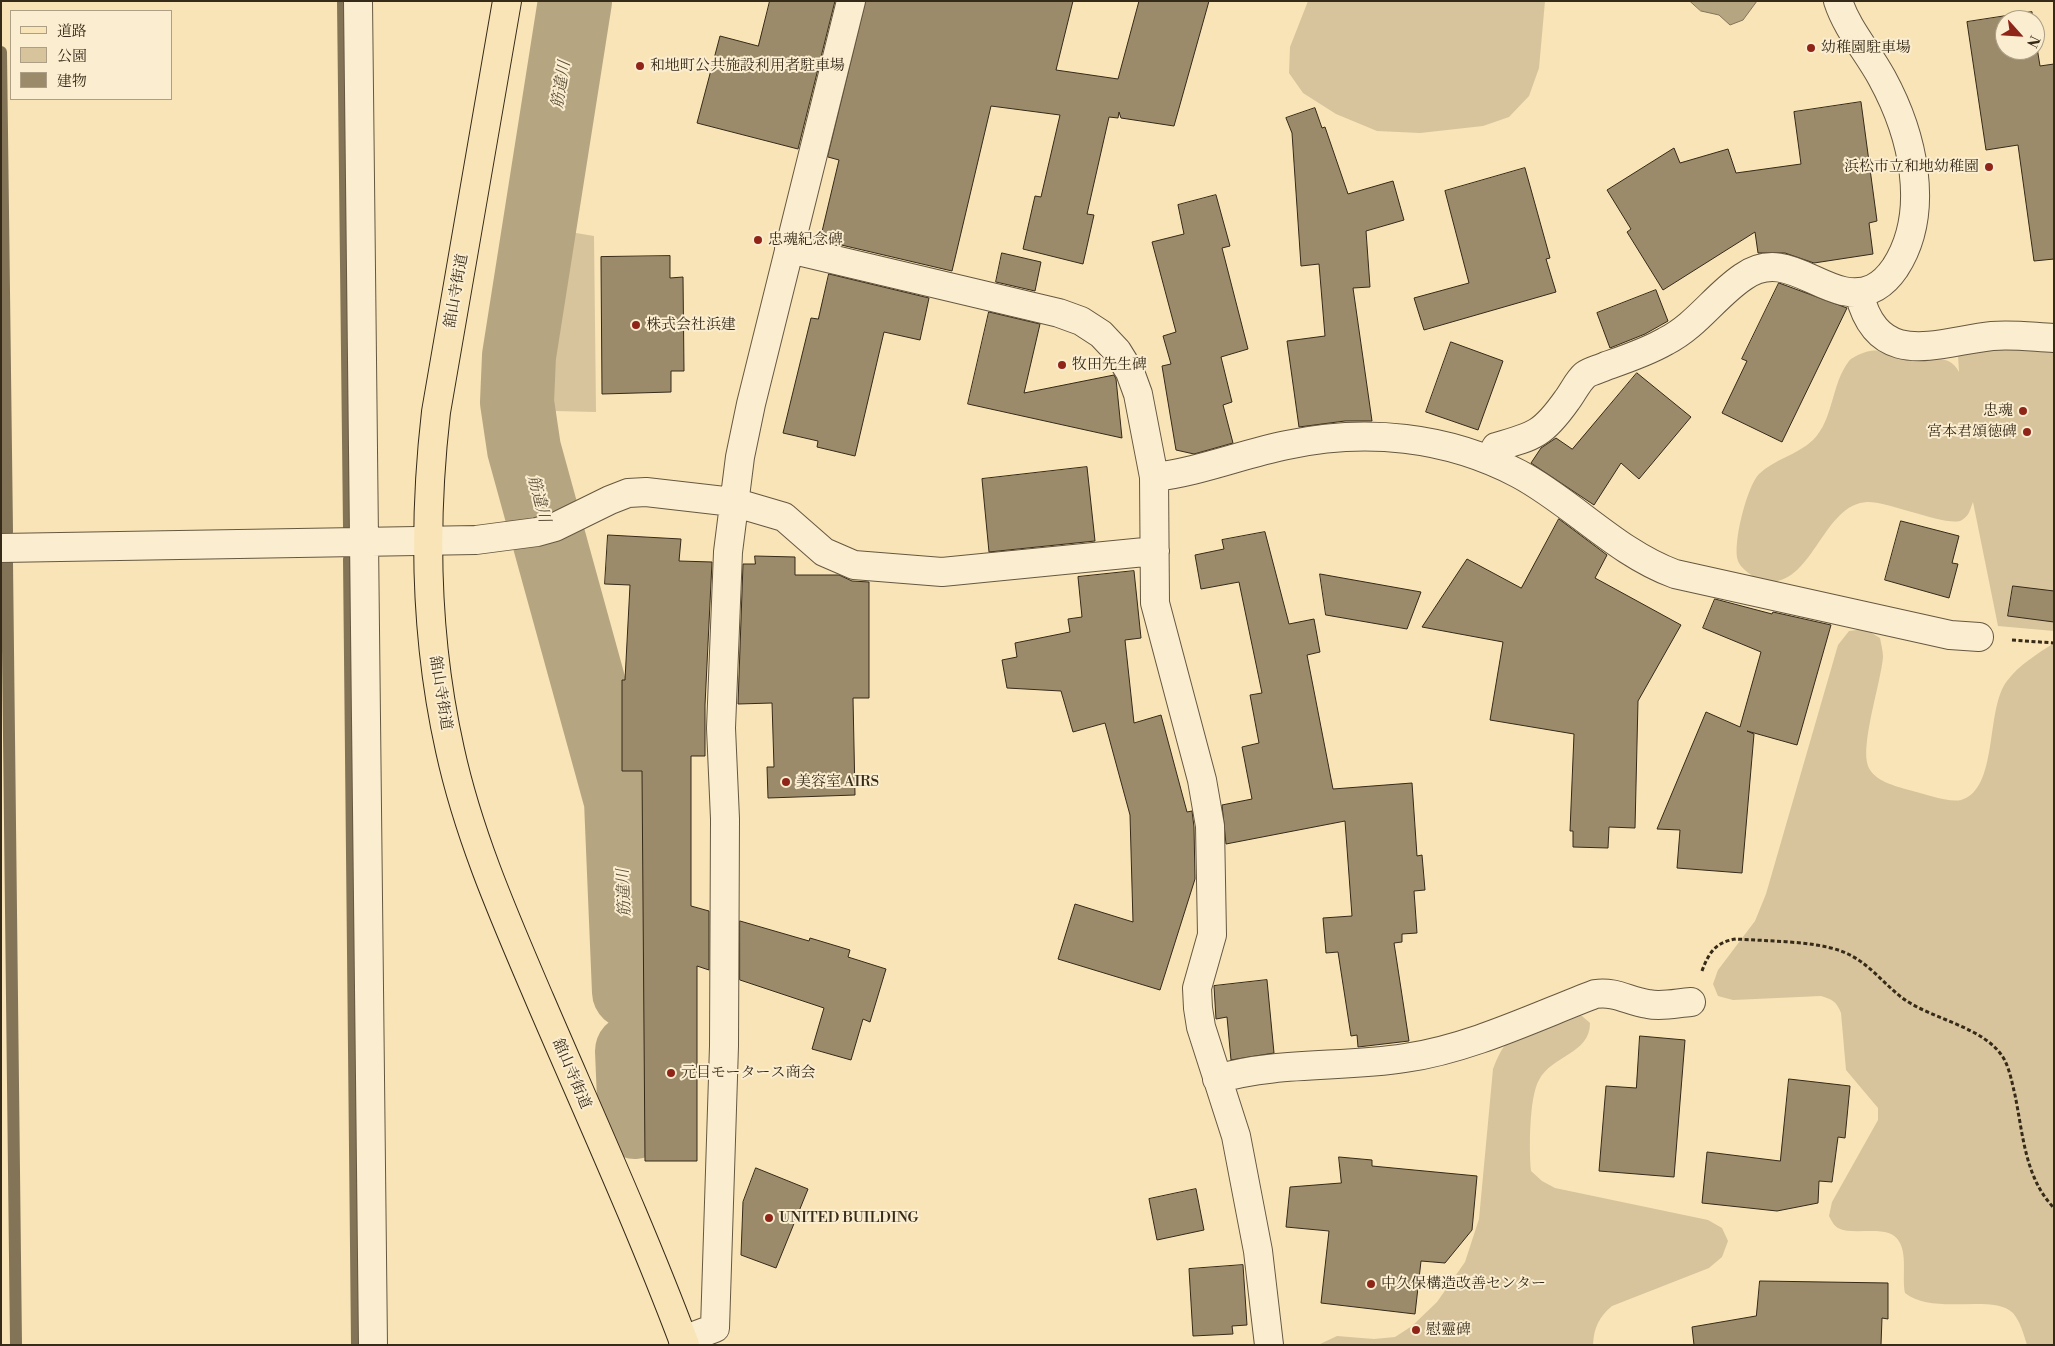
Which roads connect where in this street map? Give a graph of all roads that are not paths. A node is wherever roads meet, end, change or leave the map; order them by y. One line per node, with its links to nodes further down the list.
1 (358, 1): 12 (street)
2 (507, 1): 11 (main road, 舘山寺街道)
3 (851, 1): 5 (street)
4 (1838, 1): 6 (street)
5 (789, 249): 9 (street); 10 (street)
6 (1859, 293): 7 (street); 8 (street)
7 (2054, 338)
8 (1489, 460): 9 (street); 15 (street)
9 (1154, 477): 14 (street)
10 (733, 502): 11 (street); 14 (street); 18 (street)
11 (427, 542): 12 (street); 18 (main road, 舘山寺街道)
12 (364, 543): 13 (street); 19 (street)
13 (1, 548)
14 (1154, 551): 17 (street)
15 (1979, 637)
16 (1691, 1002): 17 (street)
17 (1218, 1079): 20 (street)
18 (684, 1342)
19 (373, 1345)
20 (1269, 1345)

